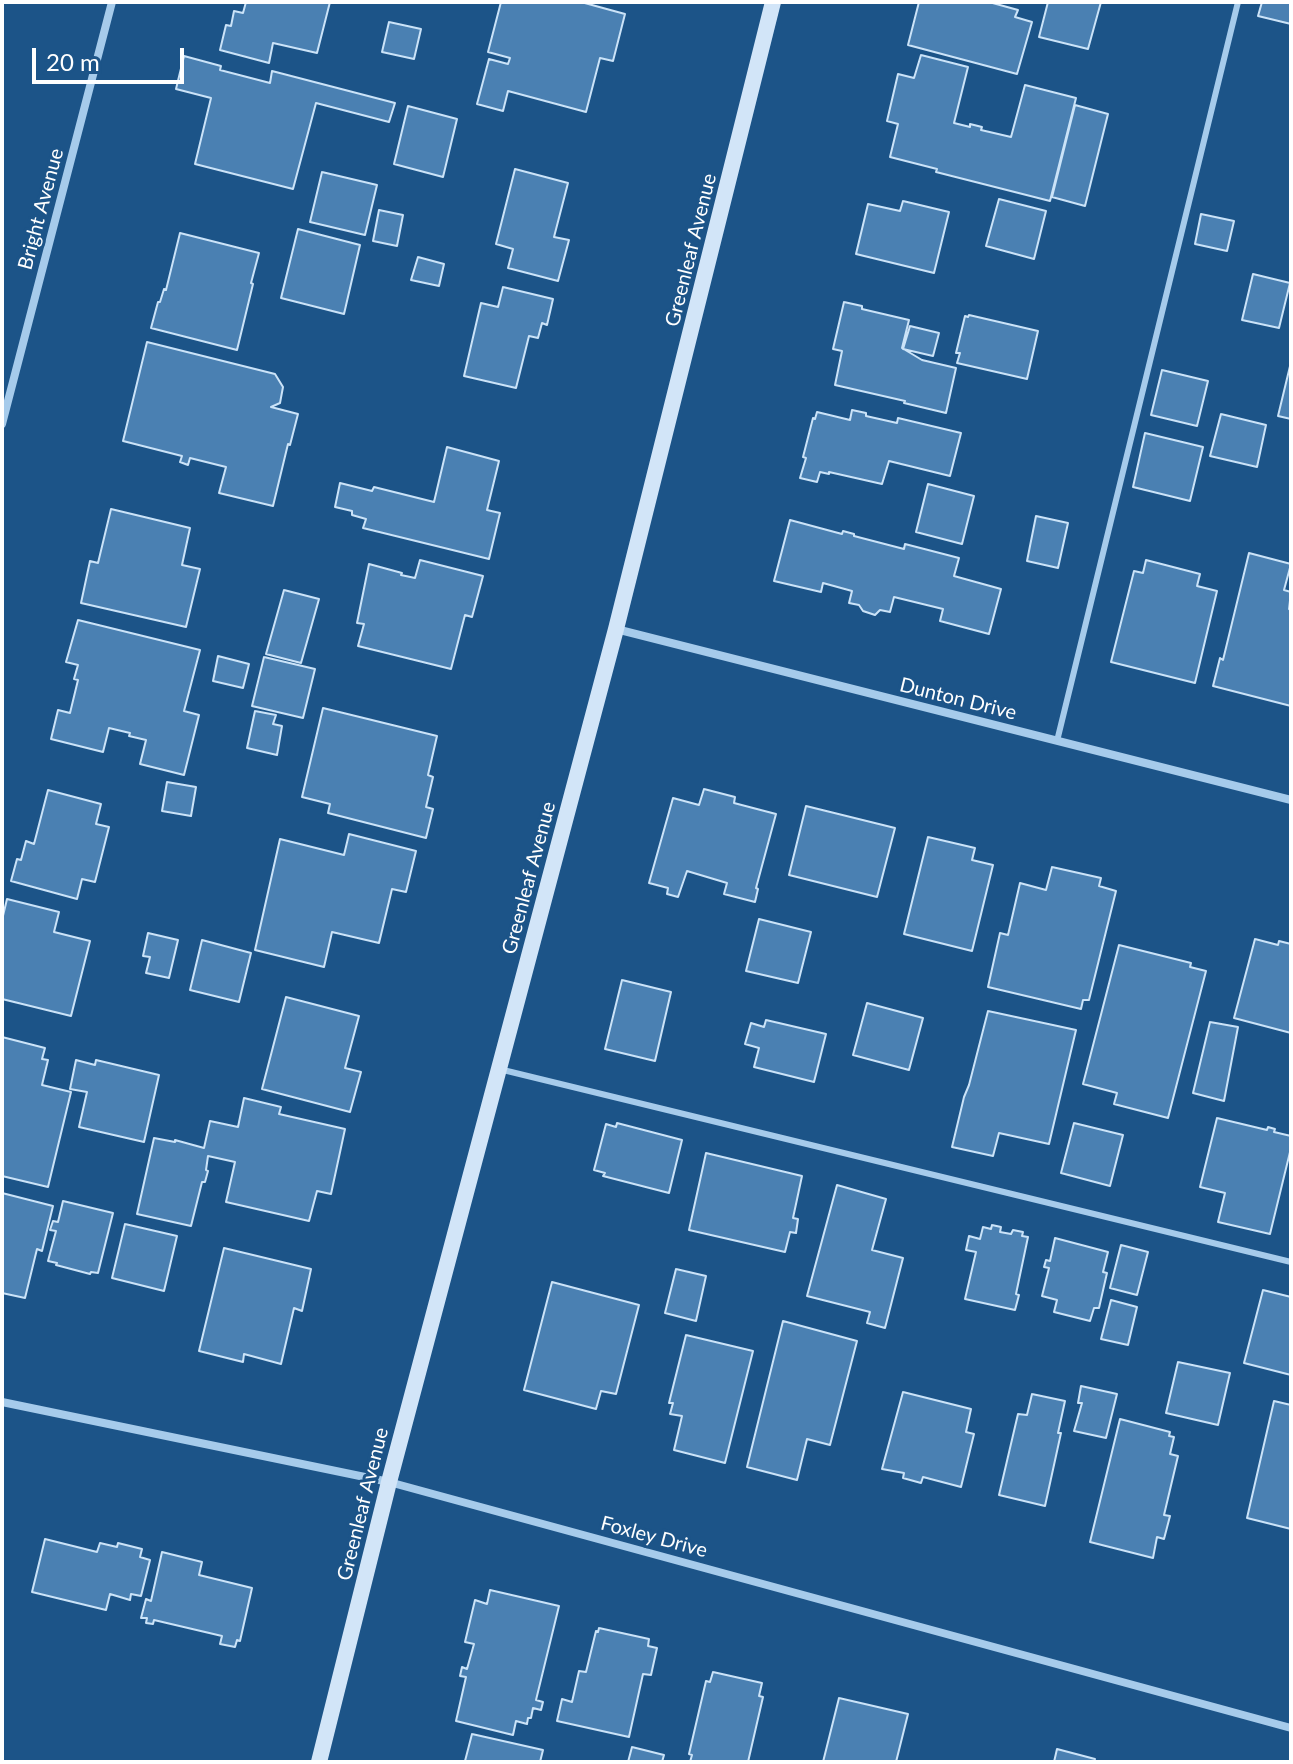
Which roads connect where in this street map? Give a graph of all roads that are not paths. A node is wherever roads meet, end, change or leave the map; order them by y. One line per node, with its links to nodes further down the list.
1 (112, 2): 4 (street, Bright Avenue)
2 (773, 2): 5 (street, Greenleaf Avenue)
3 (1238, 2): 6 (lane)
4 (2, 424)
5 (616, 629): 6 (street, Dunton Drive); 8 (street, Greenleaf Avenue)
6 (1057, 741): 7 (street, Dunton Drive)
7 (1291, 800)
8 (499, 1069): 9 (lane); 11 (street, Greenleaf Avenue)
9 (1291, 1262)
10 (2, 1402): 11 (street, Foxley Drive)
11 (389, 1482): 12 (street, Foxley Drive); 13 (street, Greenleaf Avenue)
12 (1291, 1728)
13 (319, 1762)

